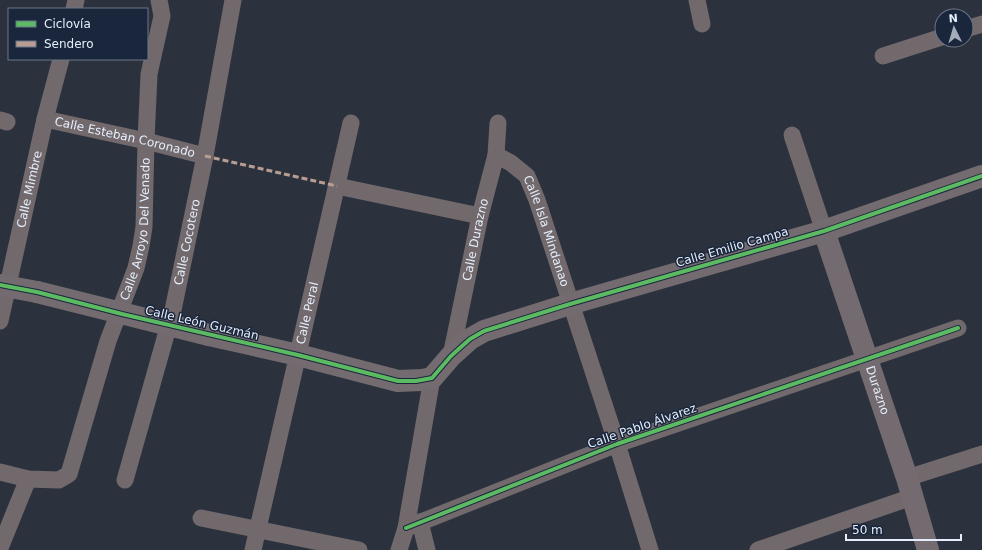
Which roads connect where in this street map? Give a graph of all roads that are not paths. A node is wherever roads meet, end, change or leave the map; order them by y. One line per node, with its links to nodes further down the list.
1 (159, 0): 12 (street, Calle Arroyo Del Venado)
2 (233, 0): 14 (street, Calle Cocotero)
3 (697, 0): 4 (street)
4 (702, 24)
5 (934, 40): 6 (street)
6 (883, 56)
7 (61, 60): 8 (street, Calle Mimbre)
8 (45, 119): 12 (street, Calle Esteban Coronado); 19 (street, Calle Mimbre)
9 (498, 122): 13 (street, Calle Durazno)
10 (351, 123): 16 (street, Calle Peral)
11 (792, 135): 18 (street)
12 (146, 141): 14 (street, Calle Esteban Coronado); 31 (street, Calle Arroyo Del Venado)
13 (496, 155): 17 (street, Calle Durazno); 20 (street, Calle Isla Mindanao)
14 (206, 156): 32 (street, Calle Cocotero)
15 (982, 176): 18 (street, Calle Emilio Campa)
16 (337, 186): 17 (street); 24 (street, Calle Peral)
17 (480, 216): 25 (street, Calle Durazno)
18 (824, 231): 20 (street, Calle Emilio Campa); 26 (street, Durazno)
19 (4, 286): 21 (street, Calle Mimbre); 24 (street, Calle León Guzmán, bridge)
20 (570, 304): 23 (street, Calle Emilio Campa); 28 (street, Calle Isla Mindanao)
21 (0, 321)
22 (958, 328): 26 (street, Calle Pablo Álvarez)
23 (484, 331): 25 (street, Calle Durazno)
24 (298, 355): 27 (street, Calle León Guzmán); 36 (street, Calle Peral)
25 (451, 356): 27 (street, Calle Durazno)
26 (866, 360): 28 (street, Calle Pablo Álvarez); 33 (street, Durazno)
27 (432, 378): 35 (street)
28 (617, 444): 35 (street, Calle Pablo Álvarez); 42 (street, Calle Isla Mindanao)
29 (982, 454): 33 (street)
30 (0, 472): 31 (street)
31 (28, 479): 37 (street)
32 (125, 480)
33 (910, 488): 43 (street); 44 (street, Durazno)
34 (201, 518): 36 (street)
35 (413, 525): 40 (street); 41 (street)
36 (258, 530): 38 (street, Calle Peral); 39 (street)
37 (0, 548)
38 (253, 550)
39 (359, 550)
40 (399, 550)
41 (427, 550)
42 (650, 550)
43 (758, 550)
44 (928, 550)

